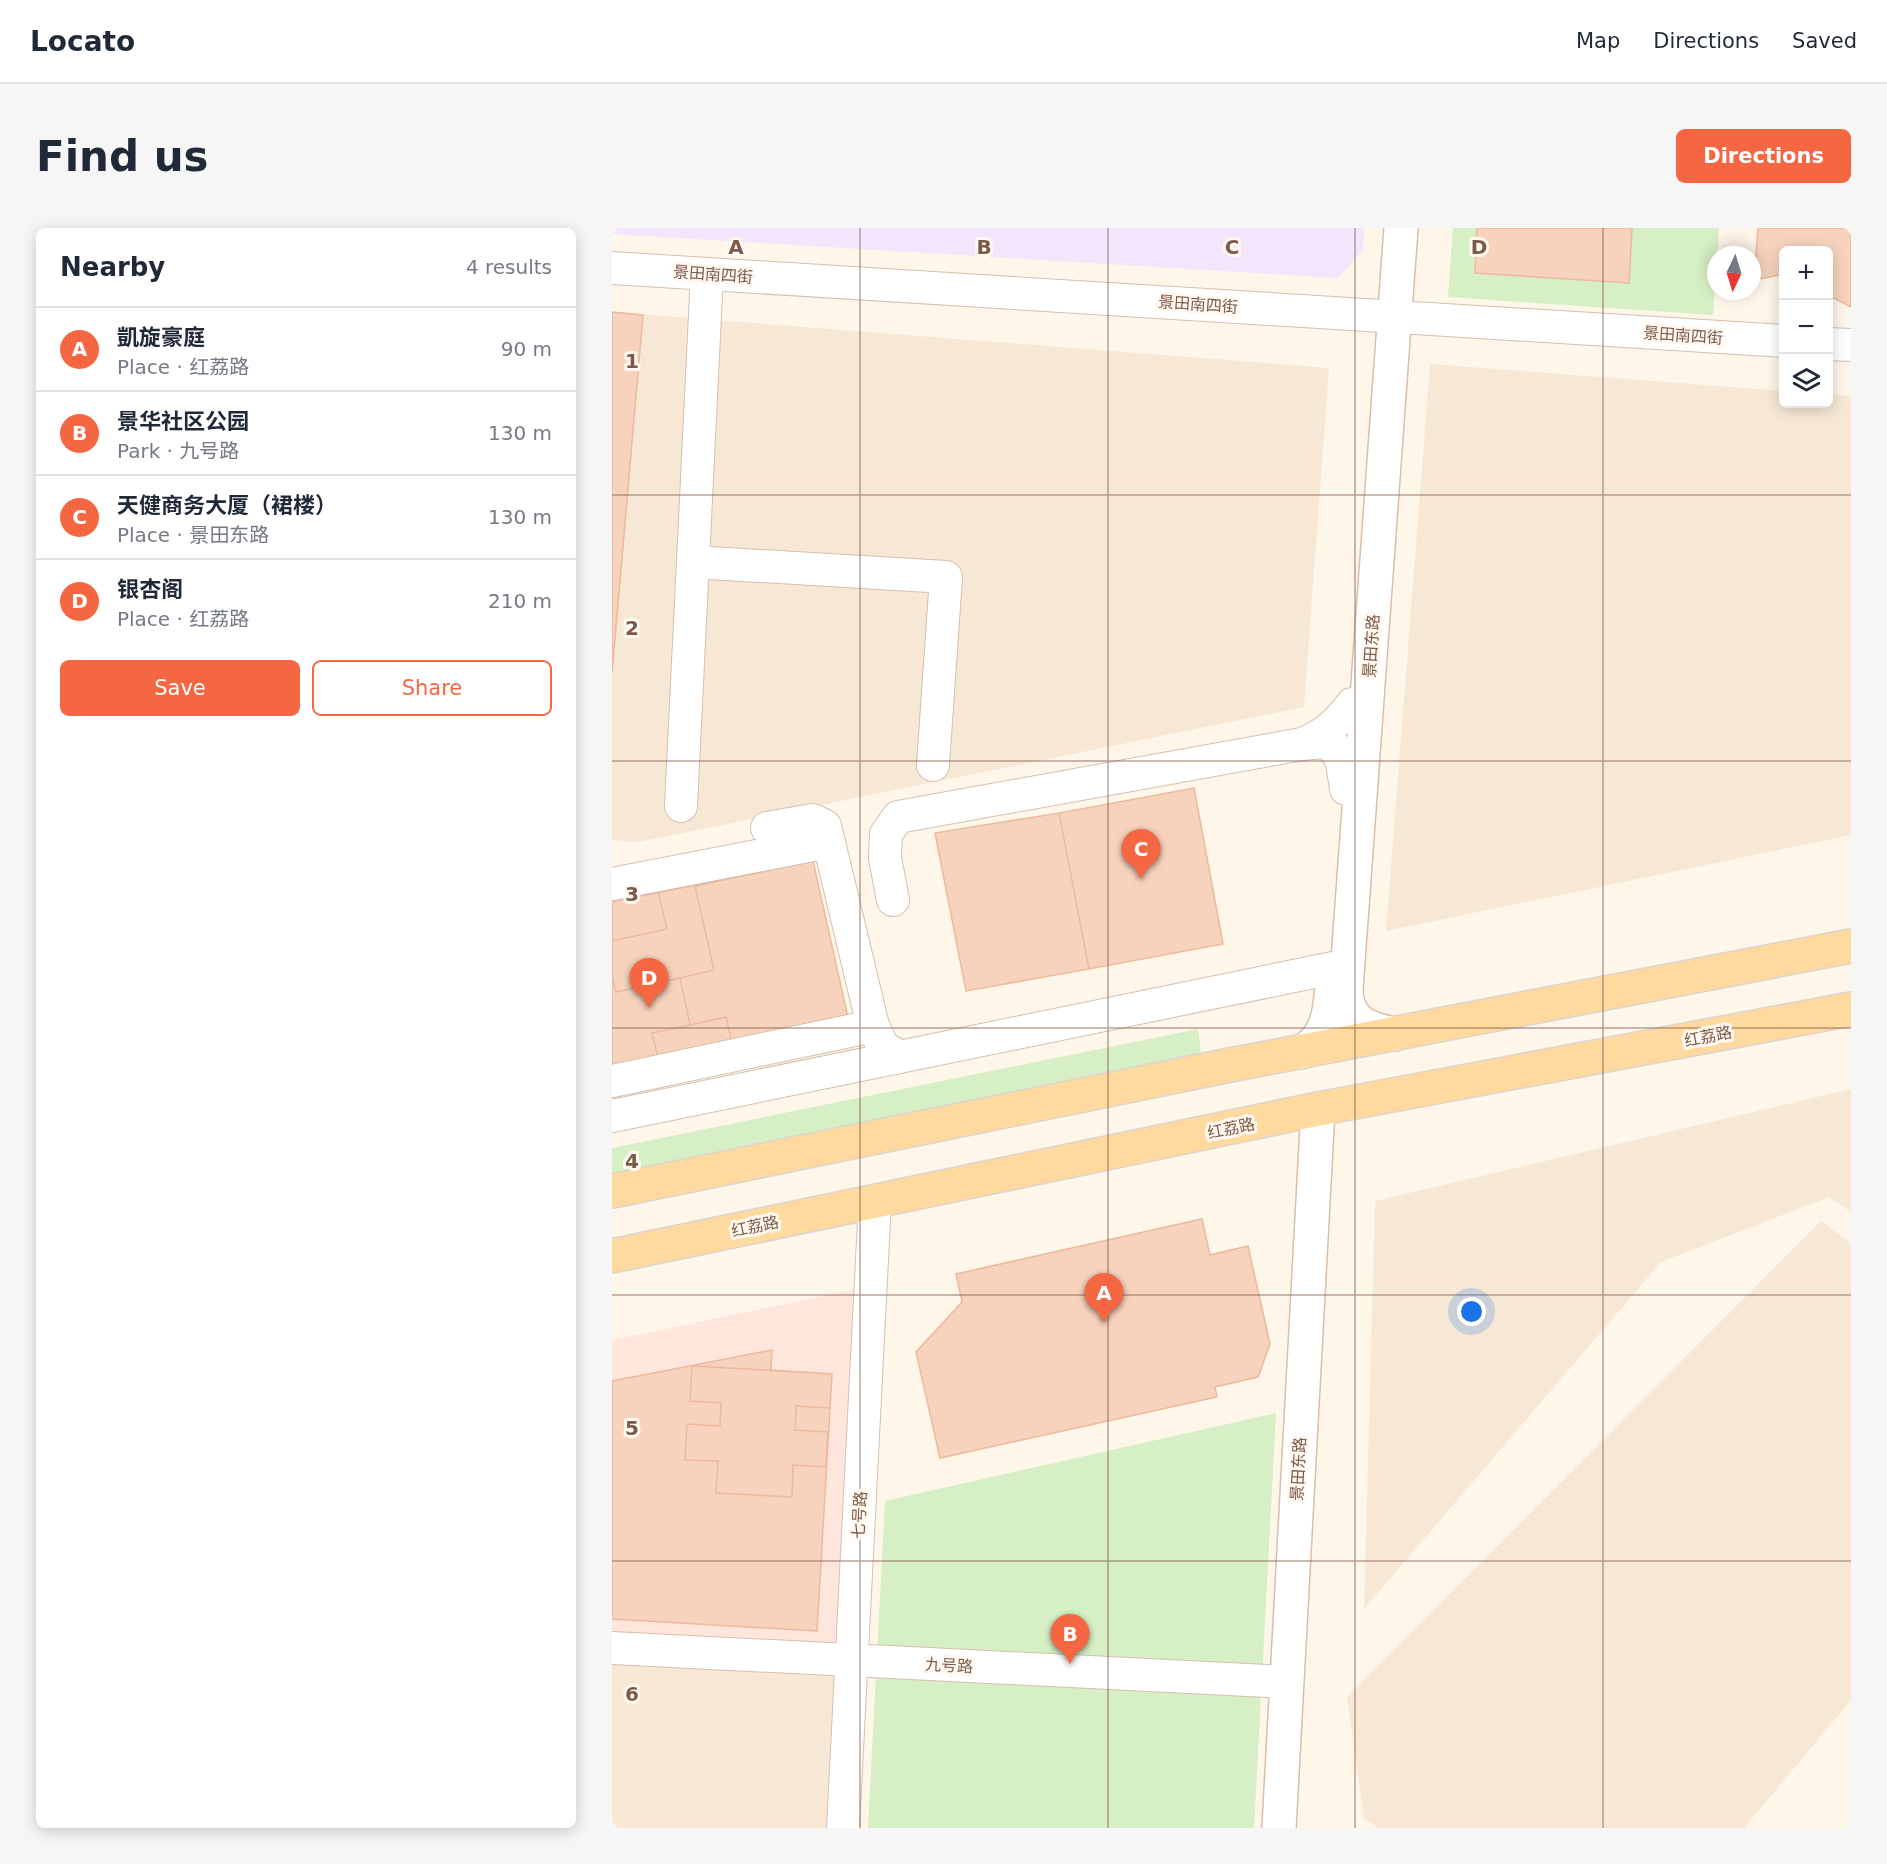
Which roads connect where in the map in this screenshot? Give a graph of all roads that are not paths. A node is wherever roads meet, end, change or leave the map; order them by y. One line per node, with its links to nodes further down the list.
1 (1386, 228): 5 (street, 景田东路)
2 (1401, 228): 5 (street, 景田东路)
3 (612, 268): 4 (street, 景田南四街)
4 (707, 274): 5 (street, 景田南四街); 9 (street)
5 (1387, 316): 6 (street, 景田南四街); 10 (street, 景田东路); 23 (street, 景田东路)
6 (1779, 341)
7 (1833, 344): 8 (street)
8 (1851, 345)
9 (693, 562): 12 (street); 14 (street)
10 (1352, 704): 11 (street); 13 (street, 景田东路)
11 (1302, 744): 13 (street); 18 (street)
12 (933, 765)
13 (1346, 789): 20 (street, 景田东路)
14 (681, 806)
15 (767, 828): 16 (street)
16 (828, 842): 17 (street); 22 (street)
17 (612, 884)
18 (892, 900)
19 (1851, 946): 23 (main road)
20 (1333, 968): 24 (street, 景田东路); 25 (street)
21 (1851, 1009): 27 (main road, 红荔路)
22 (873, 1026): 25 (street); 26 (street)
23 (1395, 1034): 24 (main road)
24 (1301, 1052): 29 (main road)
25 (900, 1057): 28 (street)
26 (612, 1081)
27 (1318, 1109): 30 (main road, 红荔路); 34 (street, 景田东路)
28 (612, 1116)
29 (612, 1191)
30 (875, 1202): 31 (main road, 红荔路); 33 (street, 七号路)
31 (612, 1256)
32 (612, 1648): 33 (street, 九号路)
33 (852, 1660): 34 (street, 九号路); 35 (street, 七号路)
34 (1287, 1682): 36 (street, 景田东路)
35 (843, 1828)
36 (1279, 1828)

